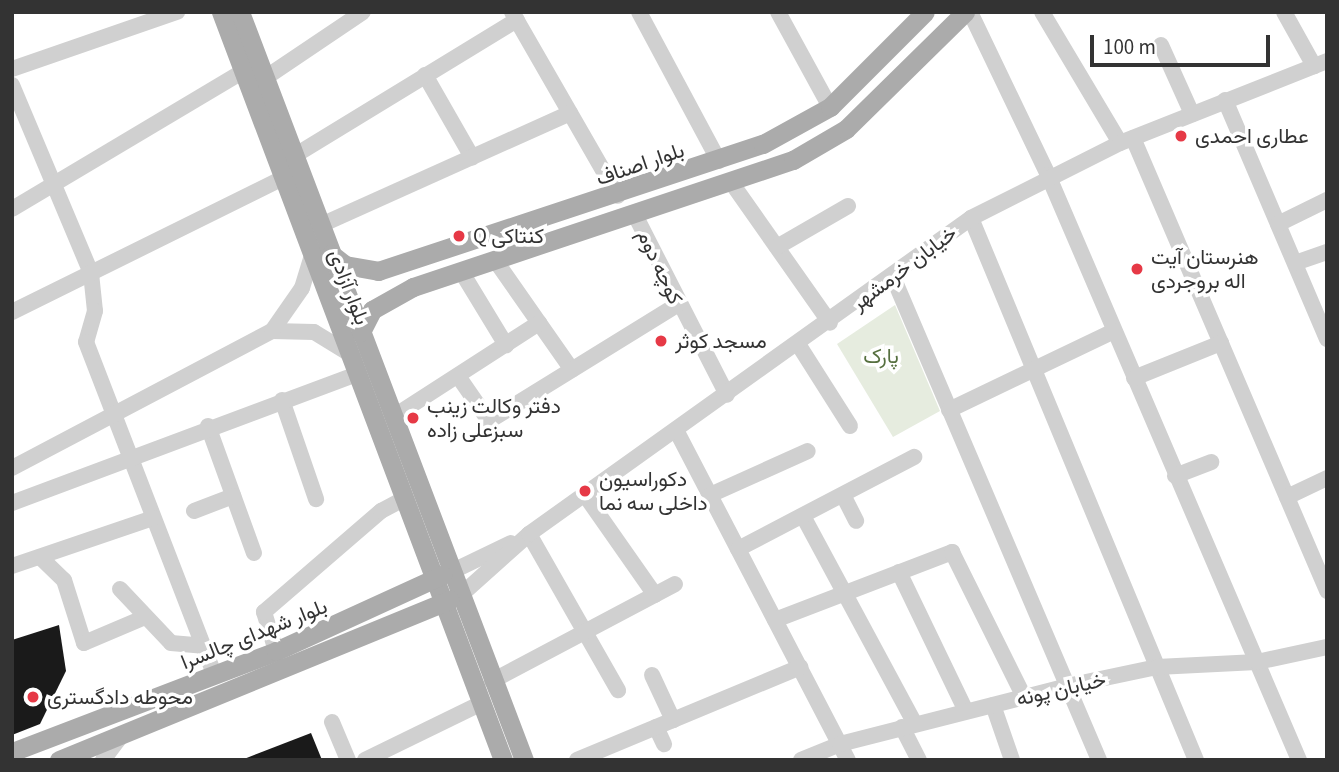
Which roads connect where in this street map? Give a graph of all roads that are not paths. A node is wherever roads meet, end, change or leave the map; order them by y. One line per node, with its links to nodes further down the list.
1 (177, 12): 14 (street)
2 (221, 12): 15 (main road, بلوار آزادی)
3 (240, 12): 17 (main road, بلوار آزادی)
4 (363, 12): 17 (street)
5 (639, 12): 26 (street)
6 (778, 12): 20 (street)
7 (967, 12): 27 (street); 29 (main road, بلوار اصناف)
8 (1042, 12): 23 (street)
9 (1284, 12): 13 (street)
10 (514, 16): 16 (street); 21 (street)
11 (914, 16): 20 (main road, بلوار اصناف)
12 (1161, 45): 22 (street)
13 (1320, 63): 19 (street, خیابان خرمشهر)
14 (12, 69)
15 (242, 72): 28 (main road, بلوار آزادی); 30 (street)
16 (425, 75): 24 (street); 25 (street)
17 (265, 78): 24 (main road, بلوار آزادی)
18 (12, 85): 30 (street)
19 (1225, 100): 22 (street, خیابان خرمشهر); 37 (street)
20 (830, 107): 26 (main road, بلوار اصناف)
21 (570, 113): 25 (street); 31 (street)
22 (1192, 114): 23 (street, خیابان خرمشهر)
23 (1126, 140): 27 (street, خیابان خرمشهر); 57 (street)
24 (295, 156): 38 (main road, بلوار آزادی)
25 (472, 156): 38 (street)
26 (719, 160): 31 (main road, بلوار اصناف)
27 (1048, 175): 36 (street, خیابان خرمشهر); 54 (street)
28 (283, 178): 41 (main road, بلوار آزادی); 46 (street)
29 (731, 182): 35 (main road, بلوار اصناف); 39 (street)
30 (54, 183): 34 (street); 46 (street)
31 (618, 196): 44 (main road, بلوار اصناف)
32 (1327, 200): 37 (street)
33 (848, 206): 39 (street)
34 (12, 209)
35 (634, 213): 42 (main road, بلوار اصناف); 49 (street, کوچه دوم)
36 (971, 218): 47 (street, خیابان خرمشهر); 61 (street)
37 (1279, 224): 43 (street)
38 (321, 225): 41 (main road, بلوار آزادی)
39 (777, 247): 52 (street)
40 (1327, 252): 43 (street)
41 (322, 254): 44 (main road, بلوار اصناف); 53 (street); 55 (main road, بلوار آزادی); 60 (main road, بلوار آزادی)
42 (495, 260): 45 (main road, بلوار اصناف); 51 (street)
43 (1295, 262): 56 (street)
44 (394, 266): 48 (main road)
45 (461, 271): 48 (main road, بلوار اصناف); 59 (street)
46 (91, 273): 50 (street); 70 (street)
47 (893, 277): 52 (street, خیابان خرمشهر); 68 (street)
48 (403, 292): 55 (main road, بلوار اصناف)
49 (677, 305): 62 (street); 66 (street, کوچه دوم)
50 (12, 312)
51 (539, 323): 59 (street); 62 (street)
52 (830, 323): 58 (street, خیابان خرمشهر)
53 (272, 331): 60 (street); 70 (street)
54 (1114, 331): 61 (street); 65 (street)
55 (361, 332): 69 (main road, بلوار آزادی)
56 (1326, 334)
57 (1220, 343): 65 (street); 85 (street)
58 (798, 344): 66 (street, خیابان خرمشهر); 72 (street)
59 (506, 345): 64 (street)
60 (350, 354): 63 (main road, بلوار آزادی)
61 (1034, 369): 68 (street); 119 (street)
62 (572, 370): 64 (street)
63 (357, 374): 67 (street); 88 (main road, بلوار آزادی)
64 (458, 376): 69 (street)
65 (1134, 378): 79 (street)
66 (726, 395): 73 (street, خیابان خرمشهر)
67 (282, 400): 71 (street); 86 (street)
68 (949, 410): 124 (street)
69 (393, 417): 88 (main road, بلوار آزادی)
70 (114, 419): 76 (street); 78 (street)
71 (208, 426): 76 (street); 84 (street)
72 (850, 426)
73 (676, 430): 81 (street, خیابان خرمشهر); 82 (street)
74 (808, 451): 82 (street)
75 (914, 457): 83 (street)
76 (129, 458): 87 (street); 91 (street)
77 (1211, 462): 79 (street)
78 (12, 468)
79 (1175, 476): 117 (street)
80 (1327, 478): 85 (street)
81 (585, 495): 93 (street, خیابان خرمشهر); 107 (street)
82 (710, 495): 94 (street)
83 (843, 495): 90 (street); 92 (street)
84 (233, 496): 89 (street); 95 (street)
85 (1287, 497): 99 (street)
86 (316, 499)
87 (12, 503)
88 (414, 508): 98 (main road, بلوار آزادی); 101 (main road, بلوار آزادی); 116 (street)
89 (194, 511)
90 (803, 516): 94 (street); 105 (street)
91 (153, 518): 96 (street); 114 (street)
92 (856, 521)
93 (530, 534): 98 (street, خیابان خرمشهر); 106 (street, خیابان خرمشهر); 113 (street)
94 (738, 550): 111 (street)
95 (254, 552)
96 (40, 557): 97 (street); 110 (street)
97 (12, 566)
98 (453, 570): 101 (main road, بلوار شهدای چالسرا); 106 (main road, بلوار آزادی)
99 (1323, 570): 104 (street)
100 (899, 572): 105 (street); 126 (street); 129 (street)
101 (430, 580): 108 (main road, بلوار آزادی); 109 (main road, بلوار شهدای چالسرا)
102 (675, 584): 107 (street)
103 (120, 589): 110 (street)
104 (1327, 591)
105 (844, 593): 111 (street); 132 (street)
106 (462, 594): 108 (main road); 121 (main road)
107 (655, 595): 113 (street)
108 (439, 604): 112 (main road); 120 (main road)
109 (373, 610): 112 (main road); 116 (main road, بلوار شهدای چالسرا)
110 (143, 618): 114 (street)
111 (775, 620): 118 (street)
112 (379, 632): 134 (main road)
113 (585, 632): 121 (street); 125 (street)
114 (203, 646): 122 (street)
115 (1327, 647): 117 (street, خیابان پونه)
116 (276, 651): 122 (main road, بلوار شهدای چالسرا)
117 (1257, 662): 119 (street, خیابان پونه); 151 (street)
118 (800, 667): 130 (street); 136 (street)
119 (1157, 667): 124 (street, خیابان پونه); 150 (street)
120 (467, 671): 121 (main road); 127 (main road)
121 (489, 672): 143 (main road)
122 (214, 674): 137 (main road, بلوار شهدای چالسرا)
123 (652, 675): 130 (street)
124 (1068, 686): 126 (street, خیابان پونه); 149 (street)
125 (618, 690)
126 (1024, 697): 128 (street, خیابان پونه)
127 (482, 703): 141 (street); 142 (main road)
128 (993, 705): 129 (street, خیابان پونه); 148 (street)
129 (966, 711): 132 (street, خیابان پونه)
130 (673, 720): 133 (street)
131 (332, 722): 140 (street)
132 (908, 726): 136 (street, خیابان پونه); 147 (street)
133 (656, 727): 135 (street); 144 (street)
134 (121, 736): 138 (main road); 139 (street)
135 (664, 744)
136 (840, 744): 145 (street, خیابان پونه); 146 (street)
137 (12, 752)
138 (59, 760)
139 (103, 760)
140 (348, 760)
141 (365, 760)
142 (503, 760)
143 (524, 760)
144 (577, 760)
145 (801, 760)
146 (848, 760)
147 (919, 760)
148 (1012, 760)
149 (1099, 760)
150 (1196, 760)
151 (1299, 760)

